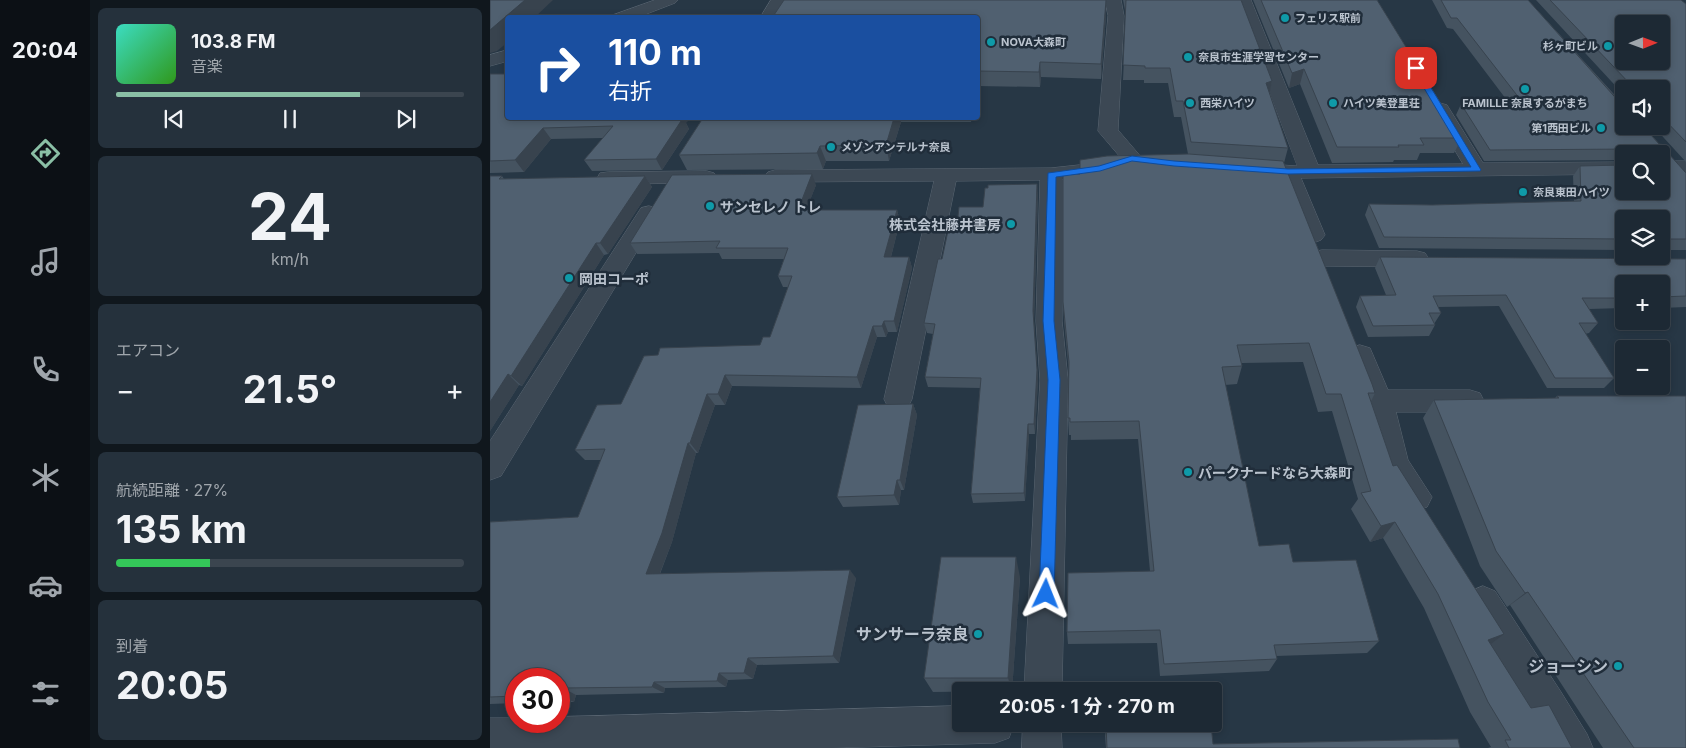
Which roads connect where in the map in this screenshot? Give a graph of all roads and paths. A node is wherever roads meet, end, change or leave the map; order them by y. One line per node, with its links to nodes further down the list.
1 (670, 0): 5 (street)
2 (779, 0): 6 (street)
3 (1114, 0): 15 (street)
4 (1243, 0): 14 (street)
5 (628, 15)
6 (770, 15)
7 (505, 56): 8 (street)
8 (490, 61)
9 (1431, 93): 13 (street)
10 (687, 151): 19 (street)
11 (1231, 168): 14 (street)
12 (1615, 168): 13 (street)
13 (1477, 170): 14 (street)
14 (1299, 172): 21 (street)
15 (1052, 174): 18 (street); 29 (street)
16 (730, 176): 19 (street)
17 (760, 176): 18 (street)
18 (946, 176): 23 (street)
19 (671, 177): 20 (street); 26 (street)
20 (593, 178)
21 (1440, 259)
22 (1350, 330): 24 (street)
23 (898, 399)
24 (1379, 401): 25 (street); 27 (street)
25 (1498, 401)
26 (490, 467)
27 (1431, 522)
28 (1468, 580): 34 (street)
29 (1043, 682)
30 (952, 725): 32 (street)
31 (1042, 732): 33 (street)
32 (490, 738)
33 (1042, 748)
34 (1572, 748)

